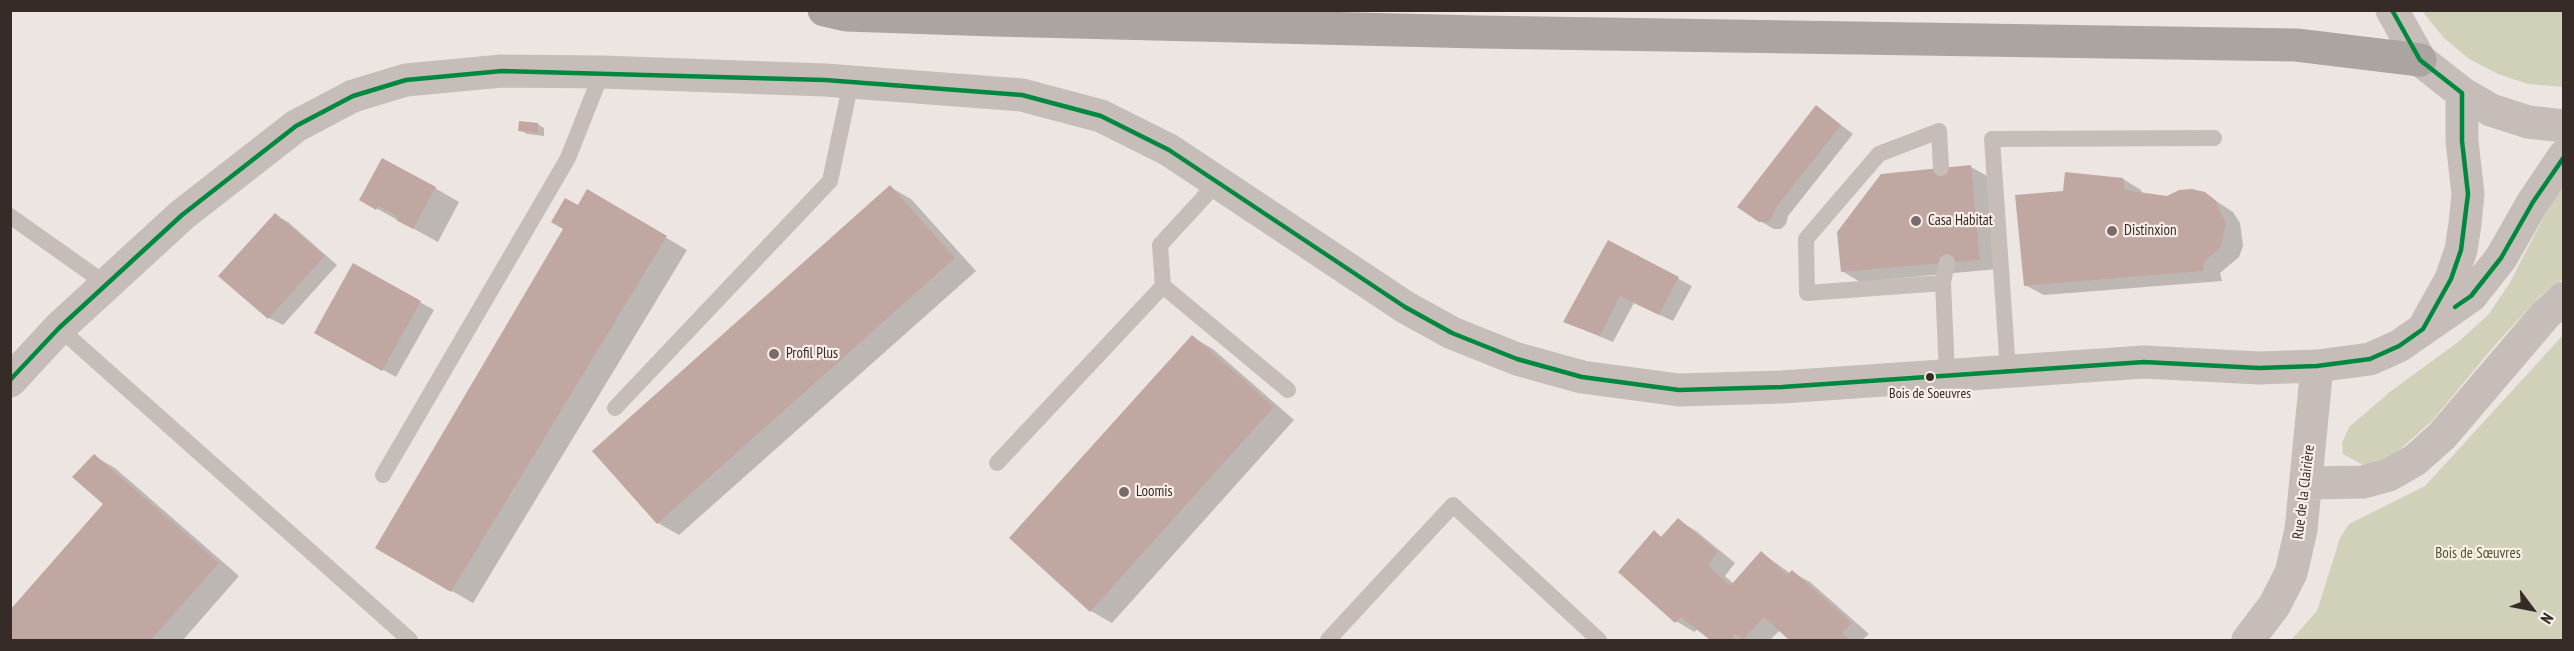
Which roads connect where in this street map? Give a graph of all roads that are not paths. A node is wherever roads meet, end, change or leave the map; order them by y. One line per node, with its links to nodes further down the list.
1 (824, 10): 3 (highway)
2 (2391, 10): 3 (street)
3 (2420, 60): 6 (street)
4 (602, 72): 5 (street); 15 (street); 27 (lane)
5 (851, 82): 11 (street); 25 (lane)
6 (2462, 93): 7 (street); 19 (street)
7 (2564, 126)
8 (2214, 138): 21 (lane)
9 (2564, 156): 19 (street)
10 (1941, 168): 14 (lane)
11 (1218, 182): 16 (lane); 22 (street)
12 (10, 216): 15 (lane)
13 (1947, 262): 14 (lane)
14 (1943, 283): 22 (lane)
15 (106, 284): 18 (street)
16 (1163, 286): 24 (lane); 26 (lane)
17 (2564, 298): 28 (street)
18 (59, 328): 23 (street); 29 (lane)
19 (2423, 329): 20 (street)
20 (2317, 366): 21 (street); 28 (street, Rue de la Clairière)
21 (2008, 370): 22 (street)
22 (1947, 375)
23 (10, 381)
24 (1288, 390)
25 (615, 408)
26 (997, 463)
27 (383, 475)
28 (2308, 483): 32 (street, Rue de la Clairière)
29 (410, 640)
30 (1328, 640): 31 (lane)
31 (1599, 640)
32 (2248, 640)

